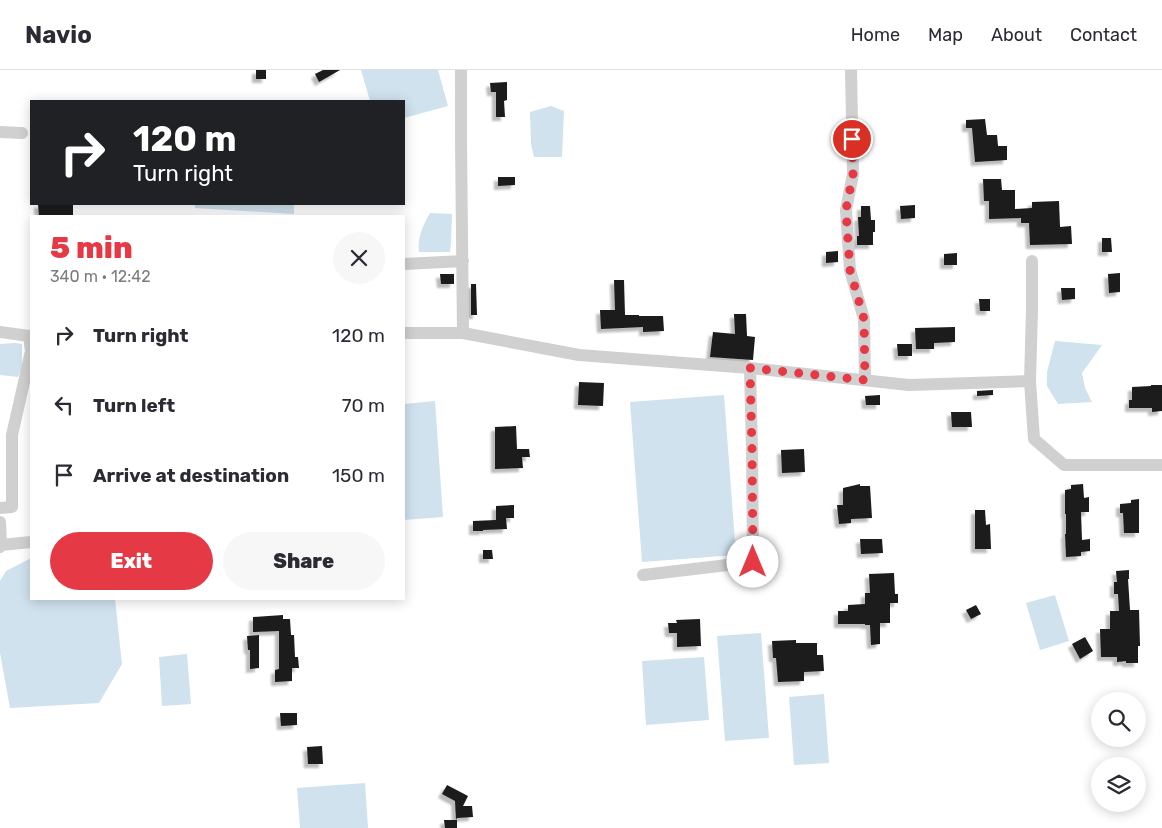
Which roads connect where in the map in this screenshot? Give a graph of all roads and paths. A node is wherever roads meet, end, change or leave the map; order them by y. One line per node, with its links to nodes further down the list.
1 (461, 70): 5 (street)
2 (851, 70): 15 (street)
3 (0, 132): 4 (street)
4 (22, 133)
5 (463, 261): 7 (street); 10 (street)
6 (1032, 261): 16 (street)
7 (405, 264)
8 (0, 332): 11 (street)
9 (405, 332): 10 (street)
10 (464, 333): 13 (street)
11 (30, 344)
12 (30, 361): 14 (street)
13 (750, 368): 15 (street); 22 (street)
14 (28, 380): 18 (street)
15 (865, 380): 16 (street)
16 (1030, 381): 17 (street)
17 (1162, 465)
18 (0, 508)
19 (0, 522): 21 (street)
20 (30, 542): 21 (street)
21 (1, 546)
22 (643, 575)

